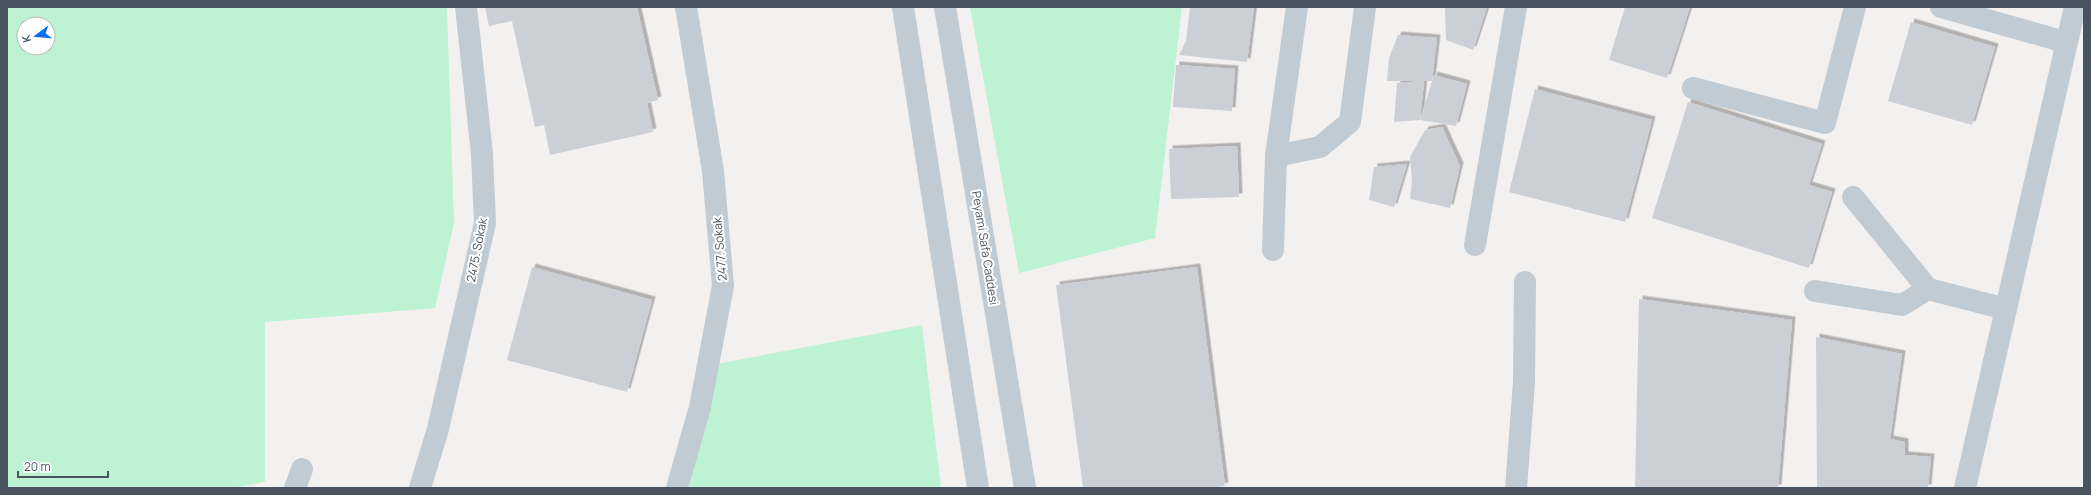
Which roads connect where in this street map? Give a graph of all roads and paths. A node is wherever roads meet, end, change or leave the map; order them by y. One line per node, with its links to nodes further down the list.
1 (466, 7): 21 (street, 2475. Sokak)
2 (686, 7): 22 (street, 2477. Sokak)
3 (903, 7): 23 (street)
4 (945, 7): 24 (street, Peyami Safa Caddesi)
5 (1297, 7): 13 (street)
6 (1365, 7): 13 (street)
7 (1516, 7): 15 (street)
8 (1855, 7): 12 (street)
9 (1941, 7): 11 (street)
10 (2075, 7): 11 (street)
11 (2065, 42): 20 (street)
12 (1693, 88)
13 (1276, 156): 16 (street)
14 (1853, 197): 18 (street)
15 (1475, 245)
16 (1273, 250)
17 (1525, 282): 25 (street)
18 (1928, 289): 19 (street); 20 (street)
19 (1815, 290)
20 (2006, 309): 26 (street)
21 (420, 488)
22 (677, 488)
23 (978, 488)
24 (1025, 488)
25 (1516, 488)
26 (1965, 488)

